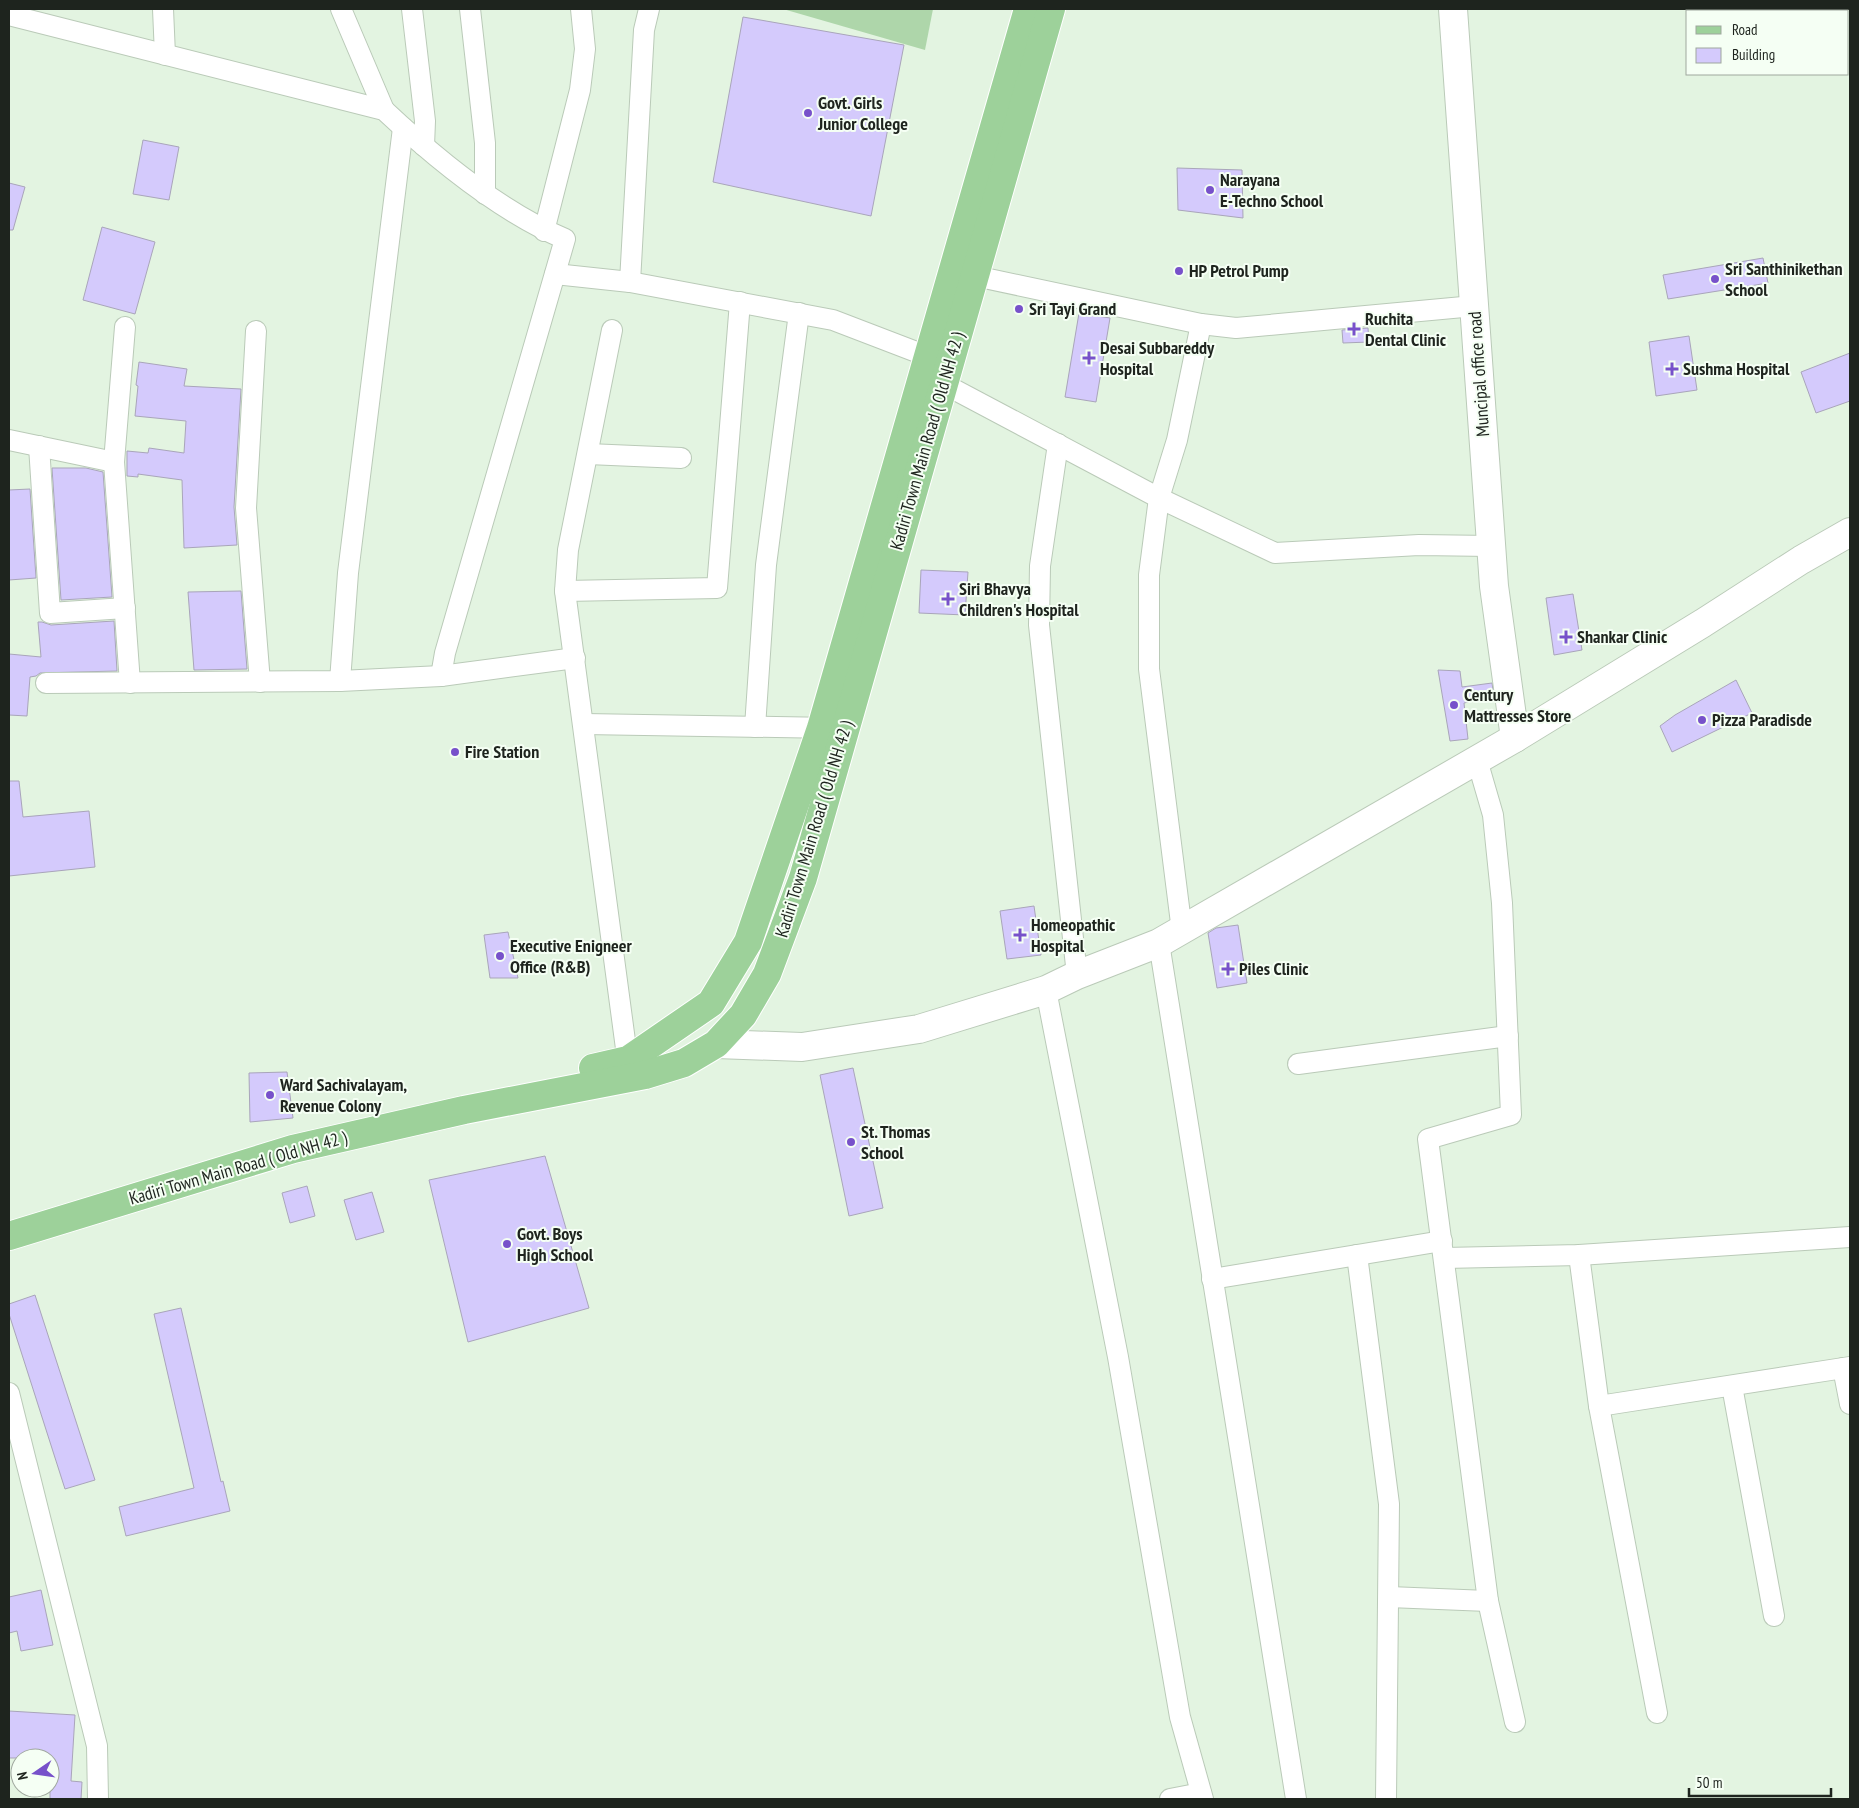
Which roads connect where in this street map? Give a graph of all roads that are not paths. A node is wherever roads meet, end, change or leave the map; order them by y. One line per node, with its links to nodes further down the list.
1 (163, 9): 11 (street)
2 (341, 9): 12 (street)
3 (412, 9): 14 (street)
4 (470, 9): 15 (street)
5 (581, 9): 16 (street)
6 (648, 9): 19 (street)
7 (1028, 9): 27 (main road, Kadiri Town Main Road ( Old NH 42 ))
8 (1051, 9): 18 (main road, Kadiri Town Main Road ( Old NH 42 ))
9 (1453, 9): 21 (street, Muncipal office road)
10 (9, 15): 11 (street)
11 (165, 55): 12 (street)
12 (384, 110): 13 (street)
13 (402, 128): 14 (street); 41 (street)
14 (424, 146): 15 (street)
15 (485, 194): 16 (street)
16 (544, 231): 17 (street)
17 (555, 274): 19 (street); 40 (street)
18 (975, 276): 23 (street); 27 (main road, Kadiri Town Main Road ( Old NH 42 ))
19 (630, 282): 20 (street)
20 (740, 302): 22 (street); 37 (street)
21 (1474, 306): 23 (street); 36 (street, Muncipal office road)
22 (799, 313): 27 (street); 46 (street)
23 (1201, 324): 34 (street)
24 (125, 327): 33 (street)
25 (612, 330): 31 (street)
26 (256, 331): 43 (street)
27 (940, 368): 29 (street); 47 (main road, Kadiri Town Main Road ( Old NH 42 ))
28 (9, 440): 30 (street)
29 (1058, 444): 34 (street); 51 (street)
30 (38, 446): 33 (street); 38 (street)
31 (588, 454): 32 (street); 37 (street)
32 (681, 458)
33 (114, 462): 38 (street)
34 (1159, 498): 36 (street); 50 (street)
35 (1850, 532): 48 (street)
36 (1491, 546): 48 (street, Muncipal office road)
37 (565, 591): 39 (street)
38 (124, 608): 42 (street)
39 (575, 658): 40 (street); 45 (street)
40 (441, 676): 41 (street)
41 (340, 681): 43 (street)
42 (130, 682): 43 (street); 44 (street)
43 (260, 682)
44 (46, 683)
45 (584, 724): 46 (street); 56 (street)
46 (755, 727): 47 (street)
47 (833, 728): 54 (main road, Kadiri Town Main Road ( Old NH 42 )); 56 (main road, Kadiri Town Main Road ( Old NH 42 ))
48 (1515, 738): 49 (street)
49 (1478, 760): 50 (street); 53 (street)
50 (1170, 937): 51 (street); 63 (street)
51 (1077, 975): 52 (street)
52 (1046, 990): 54 (street); 74 (street)
53 (1508, 1036): 55 (street); 60 (street)
54 (716, 1044): 56 (main road, Kadiri Town Main Road ( Old NH 42 ))
55 (1298, 1064)
56 (629, 1069): 57 (main road, Kadiri Town Main Road ( Old NH 42 )); 58 (main road, Kadiri Town Main Road ( Old NH 42 ))
57 (9, 1220)
58 (9, 1236)
59 (1850, 1237): 62 (street)
60 (1443, 1250): 61 (street); 62 (street); 70 (street)
61 (1357, 1255): 63 (street); 69 (street)
62 (1579, 1255): 68 (street)
63 (1212, 1279): 77 (street)
64 (1847, 1367): 65 (street); 67 (street)
65 (1732, 1386): 68 (street); 71 (street)
66 (9, 1393): 75 (street)
67 (1850, 1404)
68 (1599, 1406): 72 (street)
69 (1389, 1596): 70 (street); 78 (street)
70 (1488, 1601): 73 (street)
71 (1774, 1616)
72 (1657, 1713)
73 (1515, 1722)
74 (1202, 1796): 76 (street)
75 (98, 1799)
76 (1170, 1799)
77 (1296, 1799)
78 (1386, 1799)

